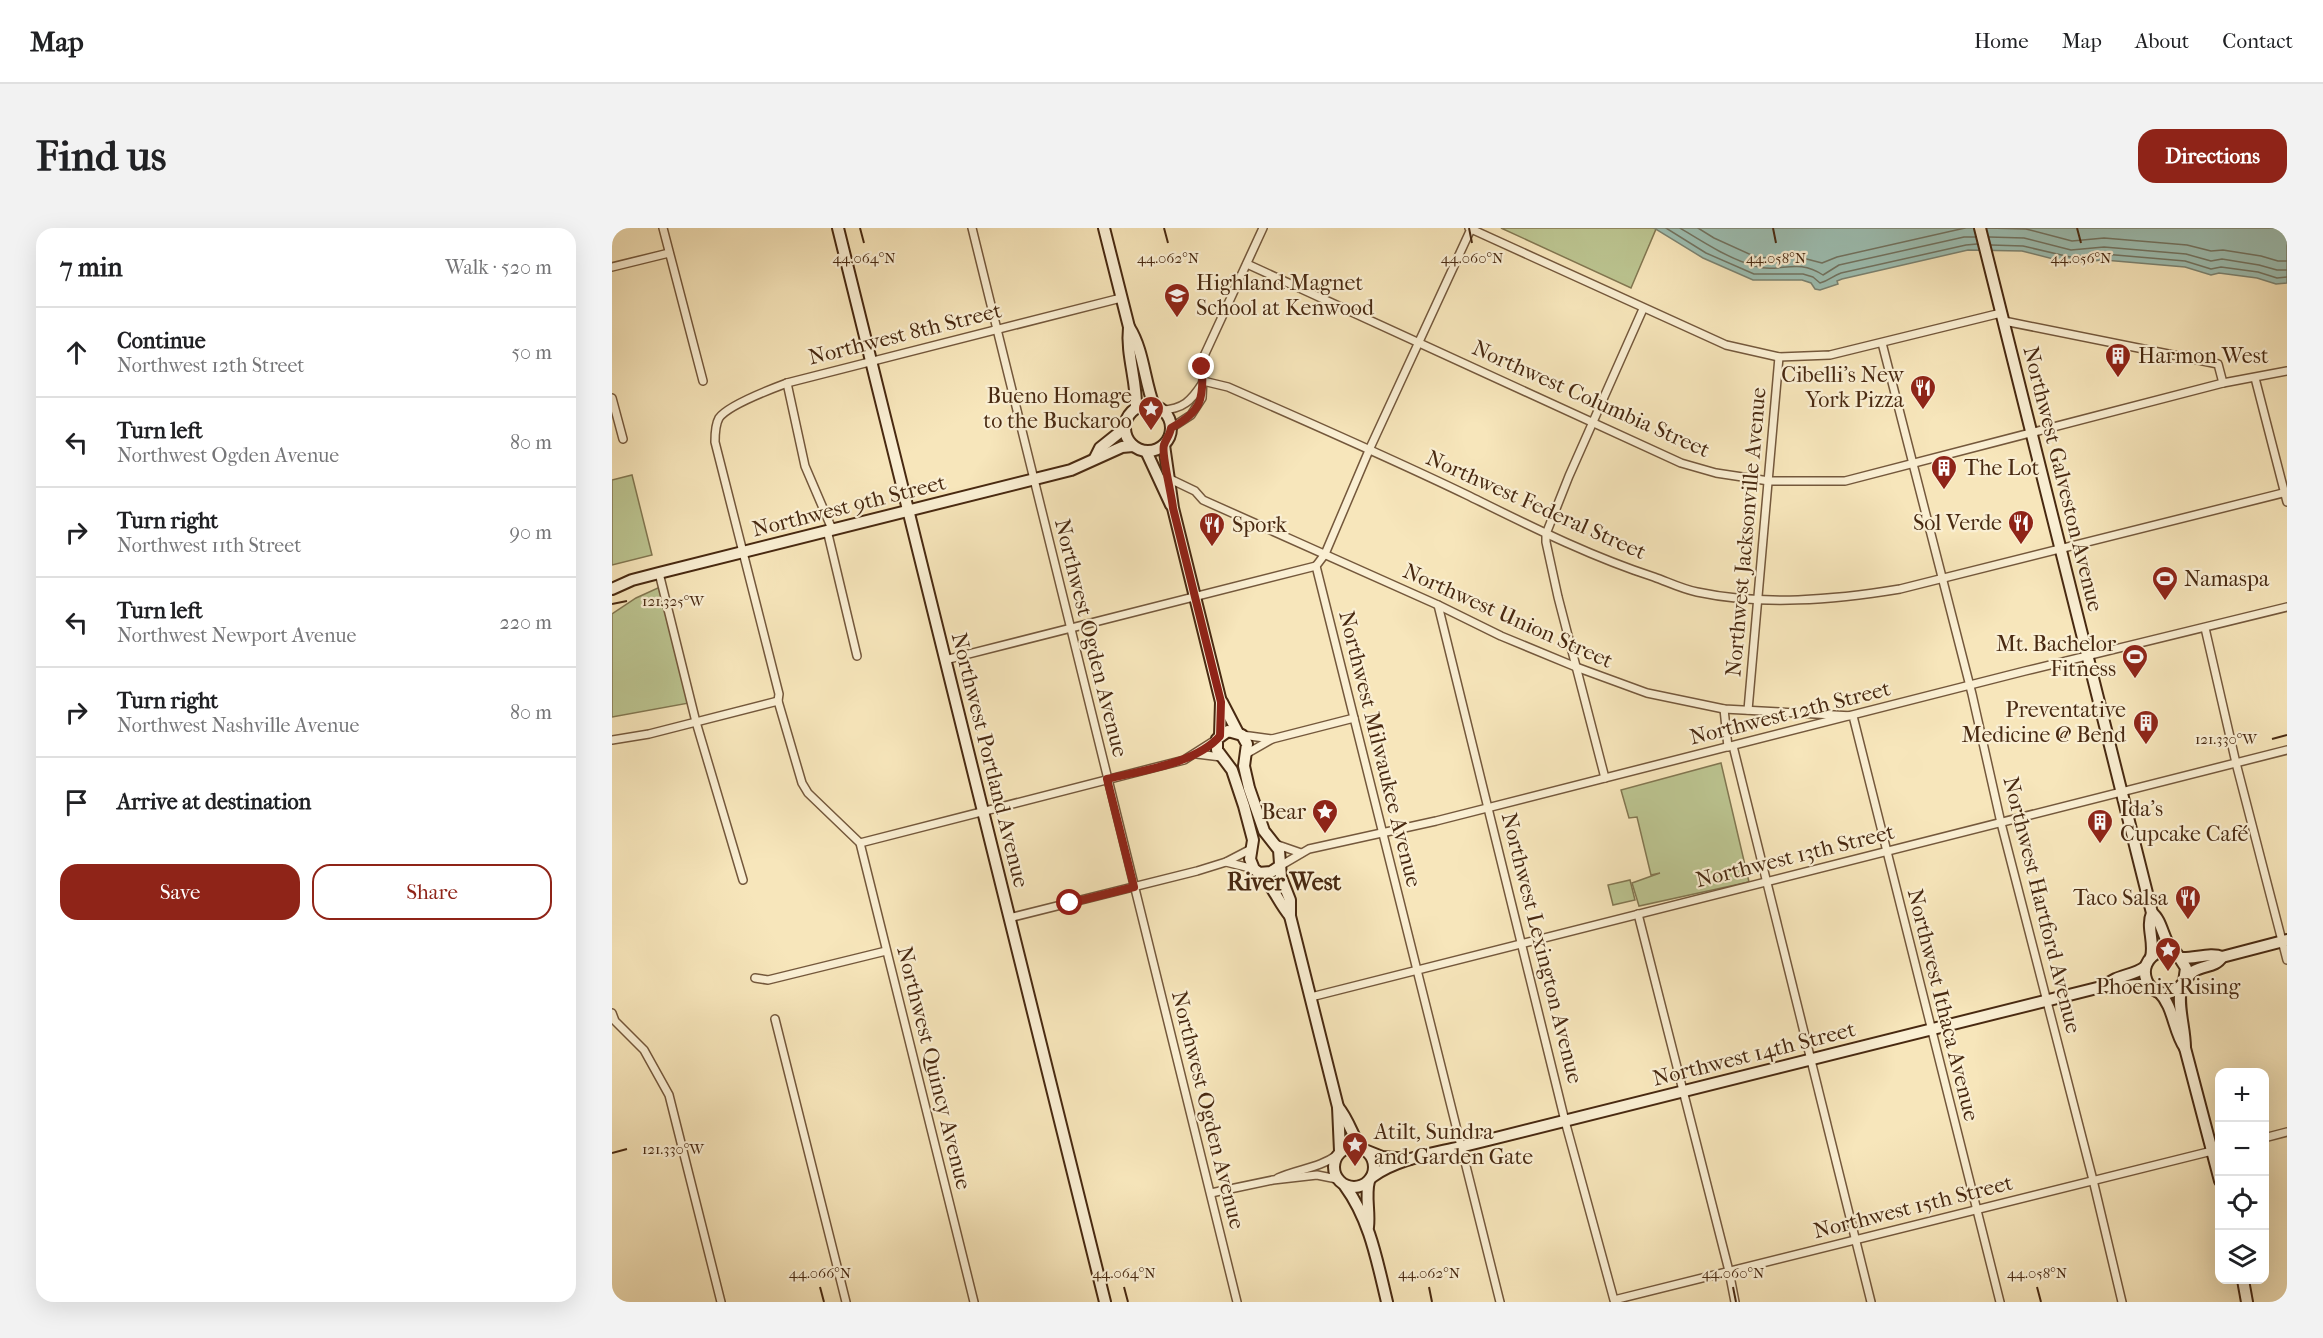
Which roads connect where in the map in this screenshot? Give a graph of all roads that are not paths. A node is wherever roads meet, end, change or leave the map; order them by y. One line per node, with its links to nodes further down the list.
1 (663, 228): 8 (street)
2 (838, 228): 19 (street, Northwest Portland Avenue)
3 (972, 228): 15 (street, Northwest Ogden Avenue)
4 (1104, 228): 11 (street)
5 (1263, 228): 9 (street)
6 (1980, 228): 13 (street, Northwest Galveston Avenue)
7 (1470, 229): 12 (street); 16 (street)
8 (669, 253): 10 (street); 22 (street)
9 (1247, 264): 16 (street, Northwest Columbia Street); 23 (street)
10 (612, 267)
11 (1121, 298): 14 (street); 15 (street, Northwest 8th Street)
12 (1643, 309): 18 (street); 29 (street)
13 (2003, 317): 17 (street); 25 (street); 32 (street, Northwest Galveston Avenue)
14 (1129, 327): 27 (street); 28 (street)
15 (996, 330): 19 (street, Northwest 8th Street); 41 (street, Northwest Ogden Avenue)
16 (1419, 342): 29 (street, Northwest Columbia Street); 36 (street)
17 (1882, 343): 18 (street); 39 (street, Northwest Hartford Avenue)
18 (1779, 357): 42 (street, Northwest Jacksonville Avenue)
19 (871, 361): 24 (street, Northwest 8th Street); 46 (street, Northwest Portland Avenue)
20 (2287, 371): 21 (street, Northwest Columbia Street)
21 (2255, 378): 25 (street, Northwest Columbia Street); 43 (street)
22 (703, 381)
23 (1203, 381): 28 (street); 31 (street); 36 (street, Northwest Federal Street)
24 (787, 383): 47 (street); 50 (street, Northwest 8th Street)
25 (2223, 383): 32 (street, Northwest Columbia Street)
26 (612, 398): 33 (street)
27 (1136, 408): 28 (street); 30 (street)
28 (1158, 408): 31 (street)
29 (1594, 423): 42 (street, Northwest Columbia Street); 48 (street)
30 (1125, 428): 35 (street); 38 (street, Northwest 9th Street)
31 (1171, 428): 34 (street)
32 (2032, 433): 39 (street, Northwest Columbia Street); 49 (street, Northwest Galveston Avenue)
33 (623, 439)
34 (1164, 445): 37 (street); 40 (street)
35 (1133, 446): 37 (street); 38 (street, Northwest 9th Street)
36 (1371, 448): 48 (street, Northwest Federal Street); 51 (street)
37 (1146, 452): 45 (street)
38 (1095, 458): 41 (street, Northwest 9th Street)
39 (1912, 462): 42 (street, Northwest Columbia Street); 54 (street, Northwest Hartford Avenue)
40 (1170, 479): 45 (street); 51 (street, Northwest Union Street)
41 (1034, 480): 46 (street, Northwest 9th Street); 60 (street, Northwest Ogden Avenue)
42 (1769, 481): 57 (street, Northwest Jacksonville Avenue)
43 (2286, 492): 44 (street); 49 (street, Northwest Federal Street)
44 (2287, 502)
45 (1173, 508): 56 (street)
46 (907, 510): 47 (street, Northwest 9th Street); 64 (street, Northwest Portland Avenue)
47 (829, 530): 50 (street, Northwest 9th Street); 62 (street)
48 (1546, 534): 57 (street, Northwest Federal Street); 65 (street)
49 (2060, 548): 54 (street, Northwest Federal Street); 63 (street, Northwest Galveston Avenue)
50 (744, 552): 53 (street, Northwest 9th Street); 67 (street)
51 (1325, 554): 52 (street); 58 (street, Northwest Union Street)
52 (1316, 566): 56 (street); 72 (street, Northwest Milwaukee Avenue)
53 (659, 573): 55 (street, Northwest 9th Street); 73 (street)
54 (1941, 579): 57 (street, Northwest Federal Street); 66 (street, Northwest Hartford Avenue)
55 (612, 589)
56 (1196, 597): 60 (street); 68 (street)
57 (1758, 599): 70 (street, Northwest Jacksonville Avenue)
58 (1438, 605): 65 (street, Northwest Union Street); 87 (street, Northwest Lexington Avenue)
59 (2287, 607): 61 (street, Northwest 12th Street)
60 (1070, 628): 64 (street); 85 (street, Northwest Ogden Avenue)
61 (2205, 628): 63 (street, Northwest 12th Street); 83 (street)
62 (858, 656)
63 (2087, 656): 66 (street, Northwest 12th Street); 86 (street, Northwest Galveston Avenue)
64 (945, 660): 88 (street, Northwest Portland Avenue)
65 (1576, 668): 69 (street, Northwest Union Street); 84 (street)
66 (1969, 685): 71 (street, Northwest 12th Street); 89 (street, Northwest Hartford Avenue)
67 (778, 701): 73 (street); 92 (street)
68 (1221, 702): 74 (street); 75 (street)
69 (1724, 709): 70 (street, Northwest Union Street); 78 (street, Northwest Jacksonville Avenue)
70 (1748, 710): 71 (street, Northwest Union Street)
71 (1853, 716): 78 (street, Northwest 12th Street); 94 (street, Northwest Ithaca Avenue)
72 (1354, 718): 76 (street); 90 (street, Northwest Milwaukee Avenue)
73 (696, 722): 77 (street); 99 (street)
74 (1240, 734): 75 (street); 76 (street); 81 (street)
75 (1219, 738): 80 (street); 82 (street)
76 (1272, 739): 81 (street)
77 (612, 740)
78 (1730, 747): 84 (street, Northwest 12th Street); 100 (street, Northwest Jacksonville Avenue)
79 (2287, 750): 83 (street, Northwest 13th Street)
80 (1197, 754): 82 (street); 85 (street)
81 (1246, 756): 91 (street)
82 (1224, 760): 93 (street)
83 (2236, 763): 86 (street, Northwest 13th Street); 106 (street)
84 (1605, 778): 87 (street, Northwest 12th Street)
85 (1107, 779): 88 (street); 101 (street, Northwest Ogden Avenue)
86 (2121, 792): 89 (street, Northwest 13th Street); 102 (street, Northwest Galveston Avenue)
87 (1489, 807): 90 (street, Northwest 12th Street); 107 (street, Northwest Lexington Avenue)
88 (983, 812): 92 (street); 105 (street, Northwest Portland Avenue)
89 (2001, 823): 94 (street, Northwest 13th Street); 119 (street, Northwest Hartford Avenue)
90 (1383, 833): 95 (street, Northwest 12th Street); 113 (street, Northwest Milwaukee Avenue)
91 (1273, 842): 95 (street); 97 (street)
92 (860, 843): 108 (street, Northwest Quincy Avenue)
93 (1252, 847): 96 (street); 98 (street)
94 (1886, 852): 100 (street, Northwest 13th Street); 122 (street, Northwest Ithaca Avenue)
95 (1301, 853): 97 (street, Northwest 12th Street)
96 (1226, 862): 98 (street); 101 (street)
97 (1280, 866): 98 (street); 104 (street)
98 (1257, 871): 104 (street)
99 (743, 880)
100 (1767, 882): 103 (street, Northwest 13th Street); 124 (street, Northwest Jacksonville Avenue)
101 (1134, 887): 105 (street); 139 (street, Northwest Ogden Avenue)
102 (2152, 913): 109 (street, Northwest Galveston Avenue); 112 (street, Northwest Galveston Avenue)
103 (1638, 914): 107 (street, Northwest 13th Street); 125 (street)
104 (1290, 916): 118 (street)
105 (1009, 918): 149 (street, Northwest Portland Avenue)
106 (2285, 941): 110 (street); 111 (street)
107 (1522, 944): 113 (street, Northwest 13th Street); 127 (street, Northwest Lexington Avenue)
108 (886, 951): 114 (street); 148 (street, Northwest Quincy Avenue)
109 (2177, 955): 110 (street); 112 (street); 115 (street)
110 (2222, 957): 115 (street)
111 (2287, 960)
112 (2148, 962): 116 (street, Northwest 14th Street); 117 (street)
113 (1417, 970): 118 (street, Northwest 13th Street); 130 (street, Northwest Milwaukee Avenue)
114 (755, 978)
115 (2183, 984): 117 (street); 123 (street)
116 (2105, 986): 117 (street, Northwest 14th Street); 119 (street, Northwest 14th Street)
117 (2155, 989): 123 (street)
118 (1311, 997): 126 (street)
119 (2047, 1001): 122 (street, Northwest 14th Street); 137 (street, Northwest Hartford Avenue)
120 (612, 1013): 146 (street)
121 (776, 1019): 147 (street)
122 (1931, 1030): 124 (street, Northwest 14th Street); 140 (street, Northwest Ithaca Avenue)
123 (2185, 1048): 132 (street)
124 (1811, 1059): 125 (street, Northwest 14th Street); 142 (street, Northwest Jacksonville Avenue)
125 (1683, 1091): 127 (street, Northwest 14th Street); 143 (street)
126 (1338, 1107): 131 (street); 133 (street)
127 (1565, 1121): 130 (street, Northwest 14th Street); 145 (street, Northwest Lexington Avenue)
128 (2287, 1132): 129 (street)
129 (2269, 1137)
130 (1460, 1147): 134 (street, Northwest 14th Street); 152 (street, Northwest Milwaukee Avenue)
131 (1363, 1148): 133 (street); 134 (street, Northwest 14th Street); 135 (street)
132 (2215, 1150): 137 (street, Northwest 15th Street)
133 (1339, 1153): 136 (street); 138 (street)
134 (1413, 1159): 135 (street, Northwest 14th Street)
135 (1370, 1179): 138 (street); 141 (street)
136 (1273, 1180): 138 (street); 139 (street)
137 (2094, 1180): 140 (street, Northwest 15th Street); 156 (street, Northwest Hartford Avenue)
138 (1341, 1182): 141 (street)
139 (1211, 1193): 150 (street, Northwest Ogden Avenue)
140 (1977, 1210): 142 (street, Northwest 15th Street); 155 (street, Northwest Ithaca Avenue)
141 (1368, 1228): 151 (street)
142 (1857, 1239): 143 (street, Northwest 15th Street); 154 (street, Northwest Jacksonville Avenue)
143 (1729, 1271): 145 (street, Northwest 15th Street); 153 (street)
144 (2244, 1284): 157 (street)
145 (1614, 1300)
146 (721, 1302)
147 (846, 1302)
148 (974, 1302)
149 (1105, 1302)
150 (1237, 1302)
151 (1387, 1302)
152 (1500, 1302)
153 (1735, 1302)
154 (1871, 1302)
155 (2000, 1302)
156 (2122, 1302)
157 (2247, 1302)

